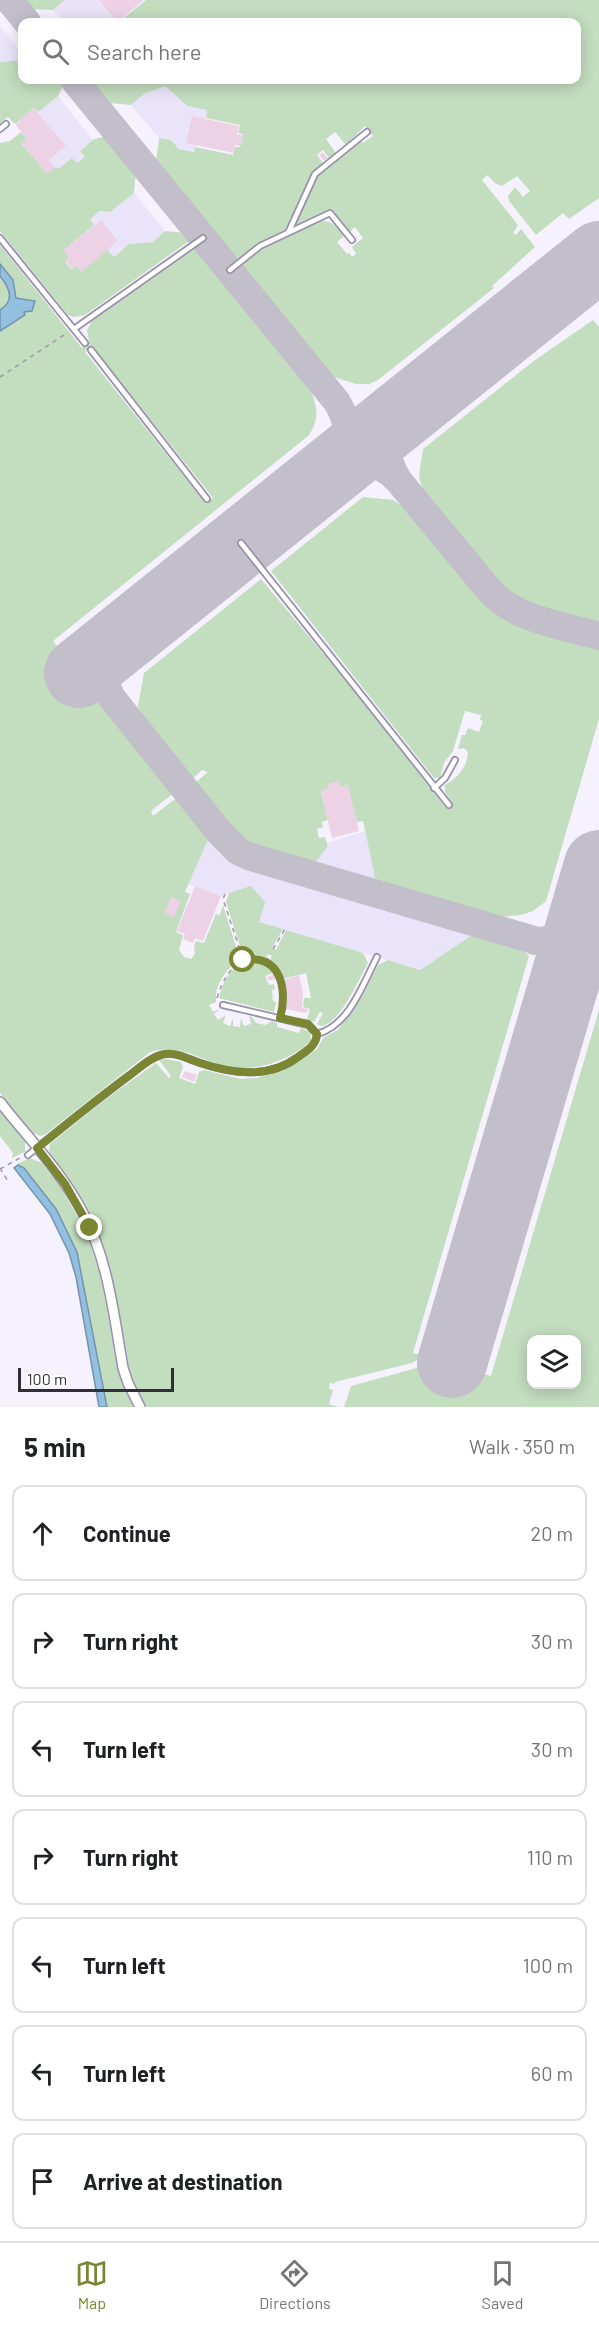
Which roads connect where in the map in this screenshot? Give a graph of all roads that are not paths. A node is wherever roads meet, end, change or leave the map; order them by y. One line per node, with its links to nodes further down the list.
1 (6, 124): 2 (lane)
2 (0, 129)
3 (367, 132): 4 (lane)
4 (288, 232): 7 (lane); 8 (lane)
5 (0, 238): 9 (lane)
6 (203, 238): 9 (lane)
7 (352, 240)
8 (230, 270)
9 (74, 329): 10 (lane)
10 (85, 343)
11 (90, 350): 12 (lane)
12 (207, 499)
13 (241, 543): 15 (lane)
14 (455, 760): 15 (lane)
15 (434, 788): 16 (lane)
16 (448, 805)
17 (377, 957): 19 (lane)
18 (223, 1005): 19 (lane)
19 (317, 1034): 21 (lane)
20 (0, 1102): 21 (street)
21 (37, 1148): 22 (lane); 23 (street)
22 (28, 1155)
23 (140, 1407)

